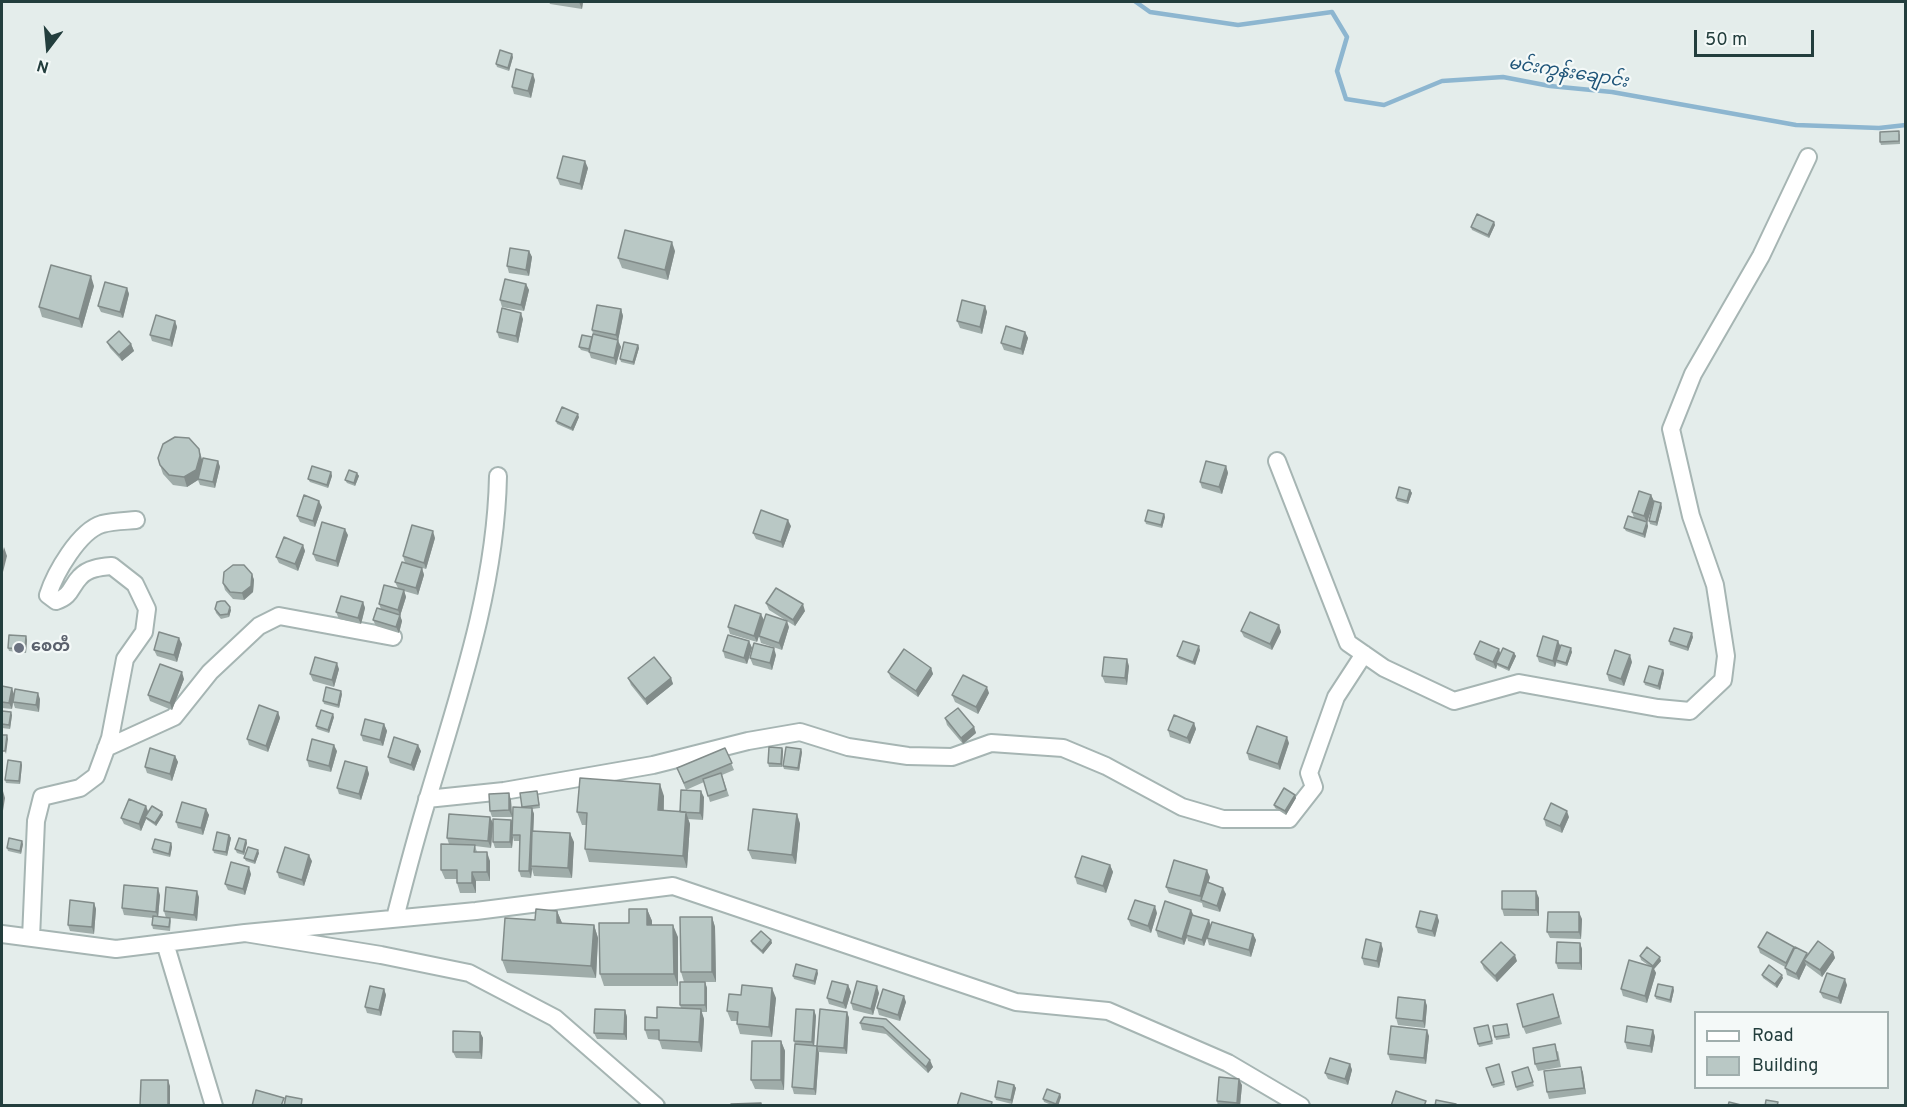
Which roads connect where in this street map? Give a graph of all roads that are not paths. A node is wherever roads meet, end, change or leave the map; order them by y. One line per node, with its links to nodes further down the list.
1 (1808, 157): 6 (street)
2 (1277, 461): 6 (street)
3 (498, 476): 8 (street)
4 (136, 520): 7 (street)
5 (393, 637): 7 (street)
6 (1364, 654): 8 (street)
7 (106, 748): 12 (street)
8 (428, 799): 9 (street)
9 (395, 918): 10 (street); 16 (street)
10 (245, 933): 13 (street); 15 (street)
11 (2, 934): 12 (street)
12 (31, 938): 13 (street)
13 (165, 943): 14 (street)
14 (214, 1106)
15 (656, 1106)
16 (1301, 1106)

